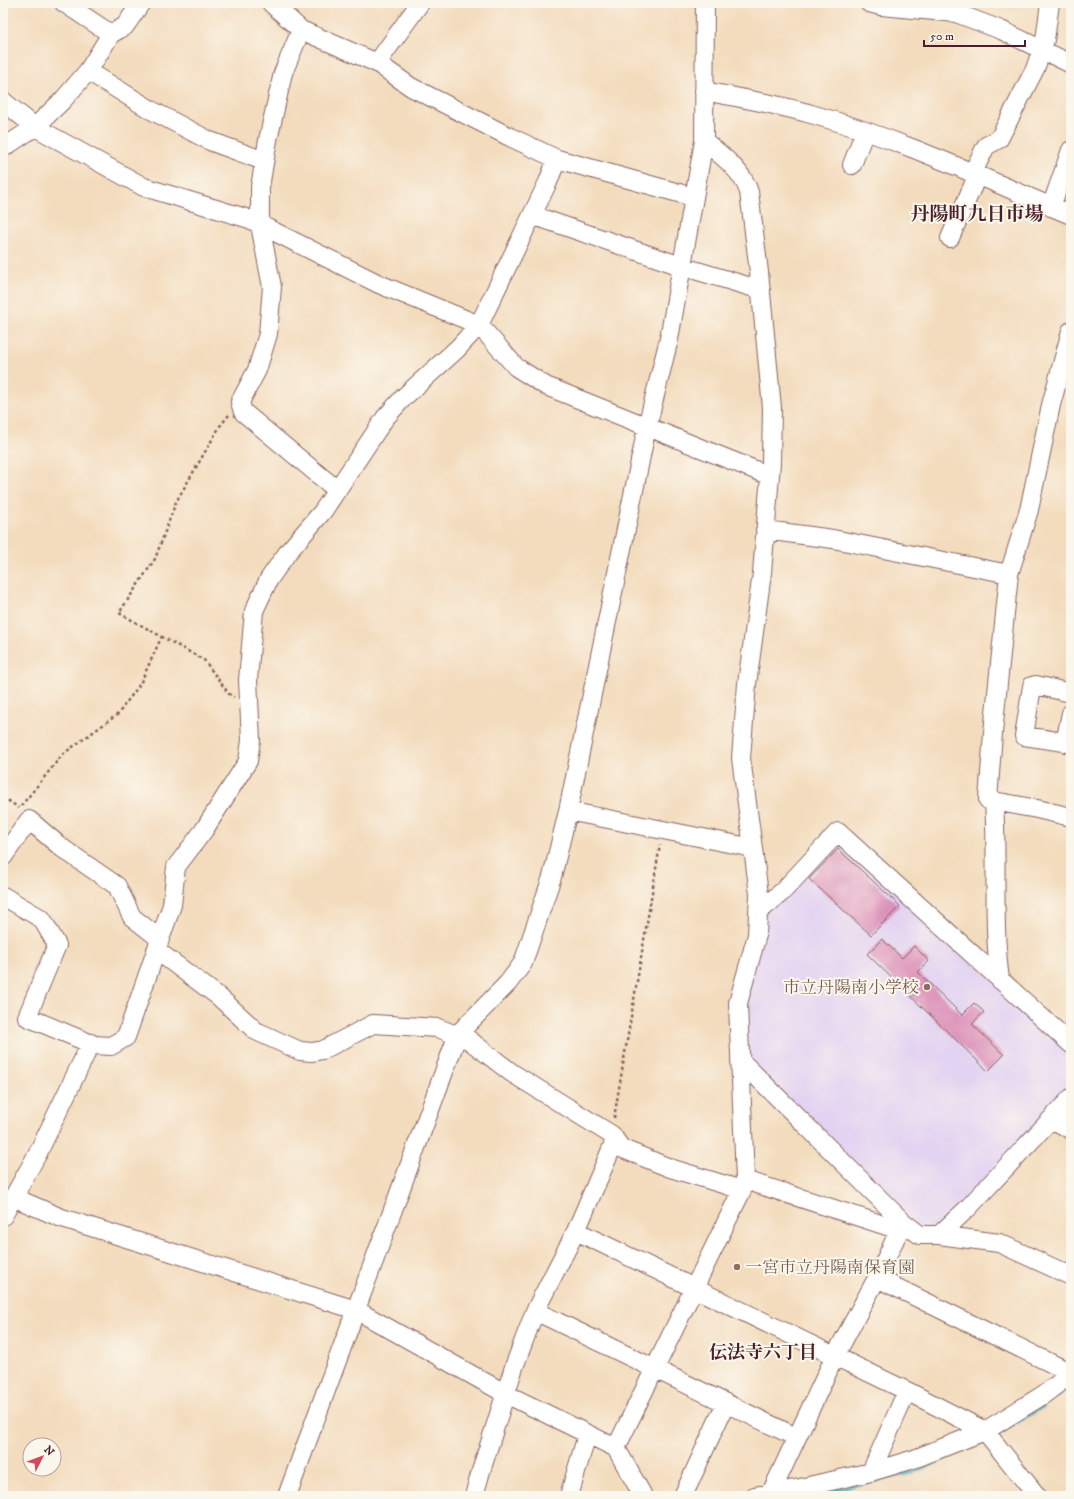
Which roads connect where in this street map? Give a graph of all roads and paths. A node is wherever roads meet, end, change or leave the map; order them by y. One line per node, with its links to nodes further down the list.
1 (64, 3): 9 (street)
2 (141, 3): 9 (street)
3 (271, 3): 8 (street)
4 (420, 3): 11 (street)
5 (705, 3): 14 (street)
6 (869, 3): 10 (street)
7 (1050, 3): 10 (street)
8 (301, 30): 11 (street); 22 (street)
9 (111, 34): 13 (street)
10 (1041, 48): 12 (street); 24 (street)
11 (377, 63): 21 (street)
12 (1071, 64)
13 (88, 71): 16 (street); 22 (street)
14 (704, 92): 17 (street); 18 (street)
15 (3, 101): 16 (street)
16 (36, 127): 19 (street); 29 (street)
17 (865, 131): 23 (street); 24 (street)
18 (704, 141): 25 (street); 32 (street)
19 (3, 148)
20 (1071, 150): 26 (street)
21 (557, 159): 25 (street); 27 (street)
22 (264, 161): 29 (street)
23 (852, 165)
24 (976, 173): 26 (street); 30 (street)
25 (693, 197): 31 (street)
26 (1052, 207): 28 (street)
27 (532, 215): 31 (street); 33 (street)
28 (1071, 215)
29 (260, 225): 33 (street); 35 (street)
30 (950, 238)
31 (681, 266): 32 (street); 36 (street)
32 (761, 290): 37 (street)
33 (479, 325): 36 (street); 38 (street)
34 (1071, 331): 40 (street)
35 (240, 402): 38 (street); 41 (path)
36 (647, 427): 37 (street); 48 (street)
37 (770, 476): 39 (street)
38 (337, 490): 43 (street)
39 (765, 530): 40 (street); 52 (street)
40 (1009, 574): 47 (street)
41 (162, 636): 43 (path); 49 (path)
42 (1071, 693): 45 (street)
43 (249, 707): 56 (street)
44 (1071, 713): 45 (street)
45 (1068, 743)
46 (3, 797): 49 (path)
47 (994, 802): 50 (street); 57 (street)
48 (568, 811): 51 (street); 58 (street)
49 (24, 814): 53 (street); 56 (street)
50 (1071, 817)
51 (662, 830): 52 (street); 65 (path)
52 (753, 848): 55 (street)
53 (3, 857)
54 (3, 896): 59 (street)
55 (758, 912): 57 (street); 61 (street)
56 (158, 945): 58 (street); 59 (street)
57 (1000, 980): 60 (street)
58 (458, 1034): 65 (street); 75 (street)
59 (91, 1043): 67 (street)
60 (1071, 1044)
61 (740, 1060): 66 (street); 69 (street)
62 (1071, 1098): 63 (street)
63 (1052, 1119): 64 (street); 71 (street)
64 (1071, 1130)
65 (616, 1141): 66 (street); 70 (street)
66 (744, 1185): 69 (street); 74 (street)
67 (13, 1197): 68 (street); 75 (street)
68 (3, 1216)
69 (901, 1226): 71 (street); 73 (street)
70 (576, 1231): 74 (street); 76 (street)
71 (938, 1235): 72 (street)
72 (1071, 1276)
73 (876, 1278): 77 (street); 79 (street)
74 (694, 1288): 77 (street); 78 (street)
75 (356, 1310): 81 (street); 90 (street)
76 (535, 1311): 78 (street); 81 (street)
77 (835, 1356): 80 (street); 85 (street)
78 (654, 1369): 82 (street); 86 (street)
79 (1071, 1374): 84 (street)
80 (907, 1391): 84 (street); 87 (street)
81 (506, 1394): 83 (street); 91 (street)
82 (726, 1403): 85 (street); 94 (street)
83 (587, 1435): 86 (street); 92 (street)
84 (989, 1436): 87 (street); 95 (street)
85 (796, 1437): 89 (street)
86 (616, 1448): 93 (street)
87 (870, 1472): 88 (street)
88 (803, 1492): 89 (street)
89 (763, 1494)
90 (287, 1496)
91 (474, 1496)
92 (569, 1496)
93 (643, 1496)
94 (683, 1496)
95 (1036, 1496)

